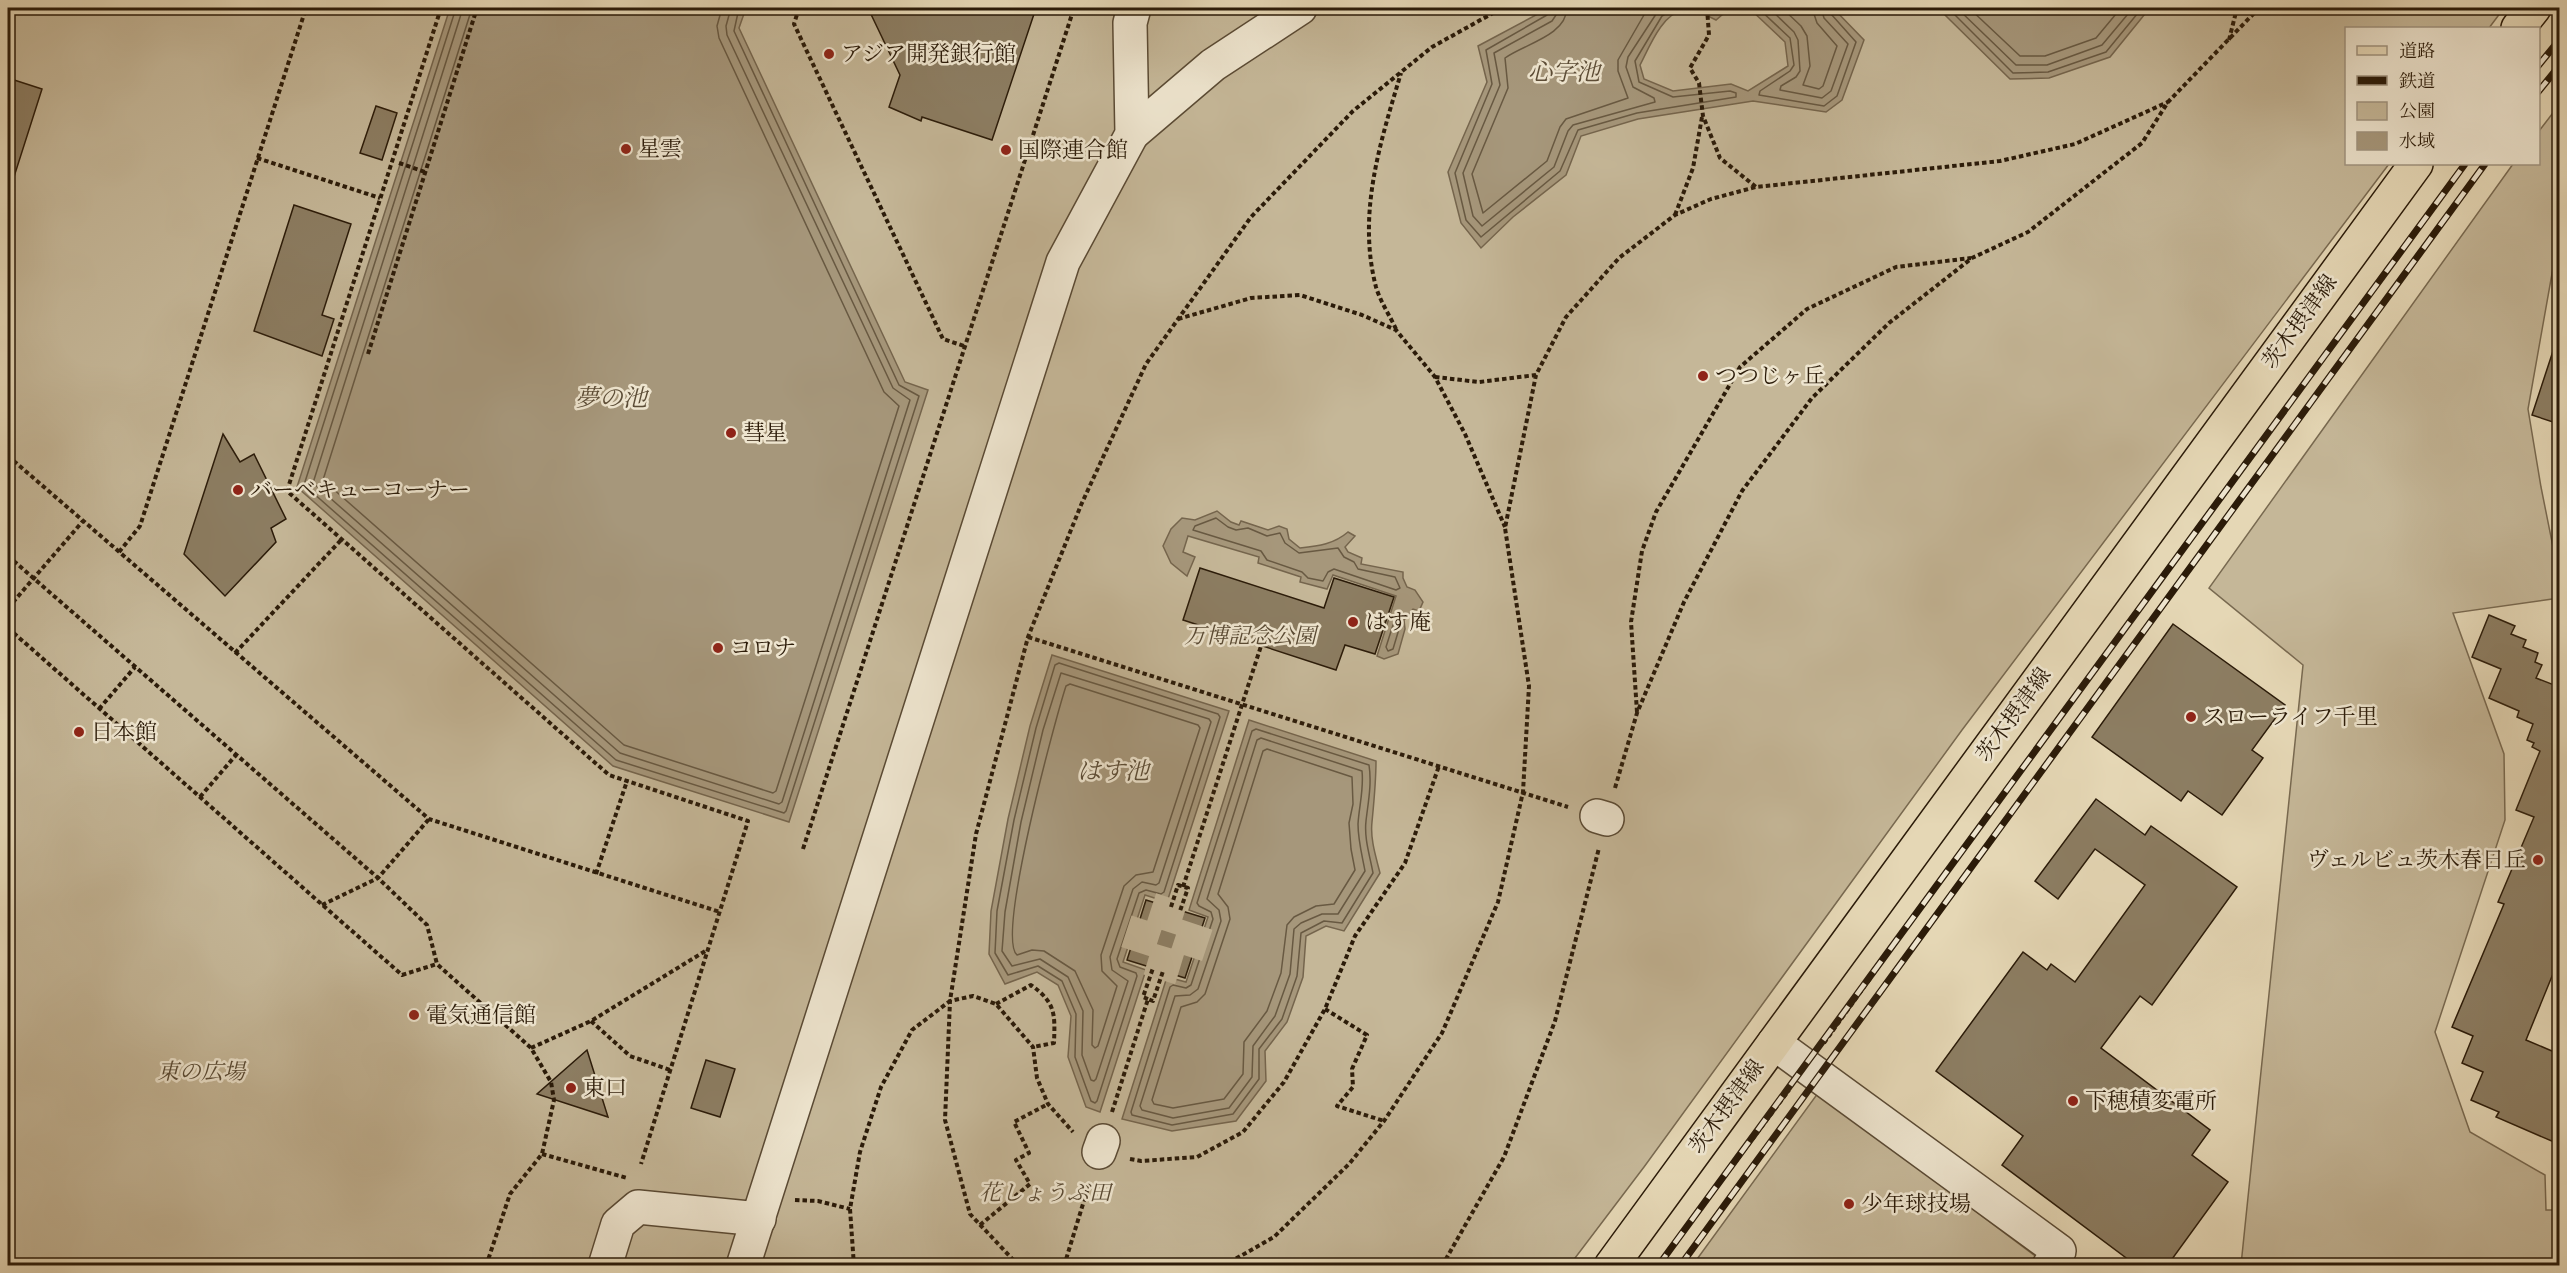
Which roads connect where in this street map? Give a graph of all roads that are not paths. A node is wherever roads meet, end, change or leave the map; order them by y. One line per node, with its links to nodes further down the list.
1 (1134, 8): 5 (street)
2 (1300, 8): 5 (street)
3 (2534, 8): 4 (main road)
4 (2519, 27)
5 (1132, 134): 8 (street)
6 (2415, 165): 7 (main road, 茨木摂津線)
7 (1774, 1043): 11 (main road, 茨木摂津線); 12 (street)
8 (762, 1208): 9 (street); 10 (street)
9 (605, 1266)
10 (743, 1266)
11 (1611, 1266)
12 (2049, 1266)

